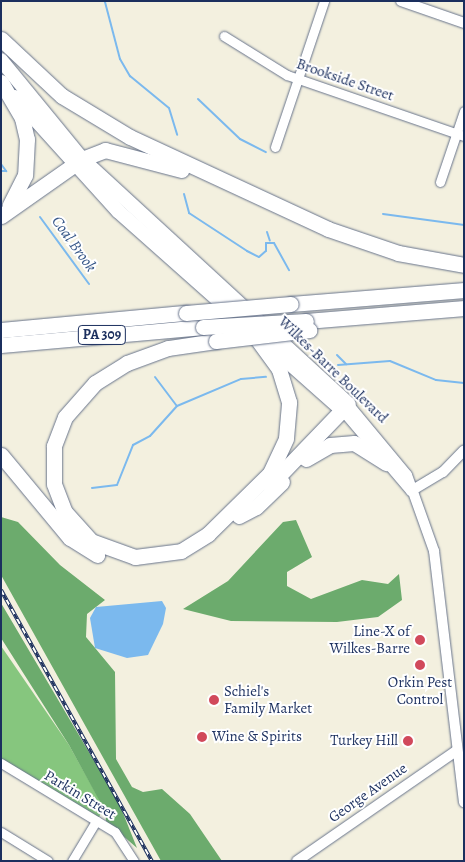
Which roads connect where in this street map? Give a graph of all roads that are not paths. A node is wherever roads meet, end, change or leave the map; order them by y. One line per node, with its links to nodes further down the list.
1 (324, 1): 7 (street)
2 (401, 1): 3 (street)
3 (464, 23)
4 (224, 36): 7 (street, Brookside Street)
5 (1, 39): 14 (highway)
6 (1, 60): 12 (main road, Wilkes-Barre Boulevard)
7 (299, 79): 10 (street, Brookside Street); 11 (street)
8 (1, 81): 12 (main road, Wilkes-Barre Boulevard); 15 (highway)
9 (464, 111): 10 (street)
10 (460, 135): 13 (street)
11 (275, 147)
12 (77, 162): 14 (highway); 15 (highway); 21 (main road, Wilkes-Barre Boulevard); 23 (main road, Wilkes-Barre Boulevard)
13 (440, 182)
14 (285, 208): 16 (highway)
15 (1, 216)
16 (464, 265)
17 (464, 290): 20 (highway, PA 309, bridge)
18 (464, 308): 19 (highway, PA 309)
19 (308, 325): 22 (highway, PA 309, bridge); 27 (highway, bridge)
20 (1, 330)
21 (252, 332): 23 (main road, Wilkes-Barre Boulevard); 27 (highway)
22 (1, 345)
23 (343, 408): 26 (street, Wilkes-Barre Boulevard); 27 (highway); 28 (street, Wilkes-Barre Boulevard); 29 (highway)
24 (464, 450): 28 (street)
25 (1, 455): 29 (highway)
26 (386, 463): 28 (street, Wilkes-Barre Boulevard); 29 (highway)
27 (270, 473)
28 (411, 491): 30 (street)
29 (239, 516)
30 (460, 751): 32 (street); 38 (street, George Avenue)
31 (2, 766): 33 (street, Parkin Street)
32 (464, 802)
33 (96, 821): 36 (street); 37 (street, Parkin Street)
34 (1, 832): 35 (street)
35 (48, 861)
36 (72, 861)
37 (134, 861)
38 (297, 861)

